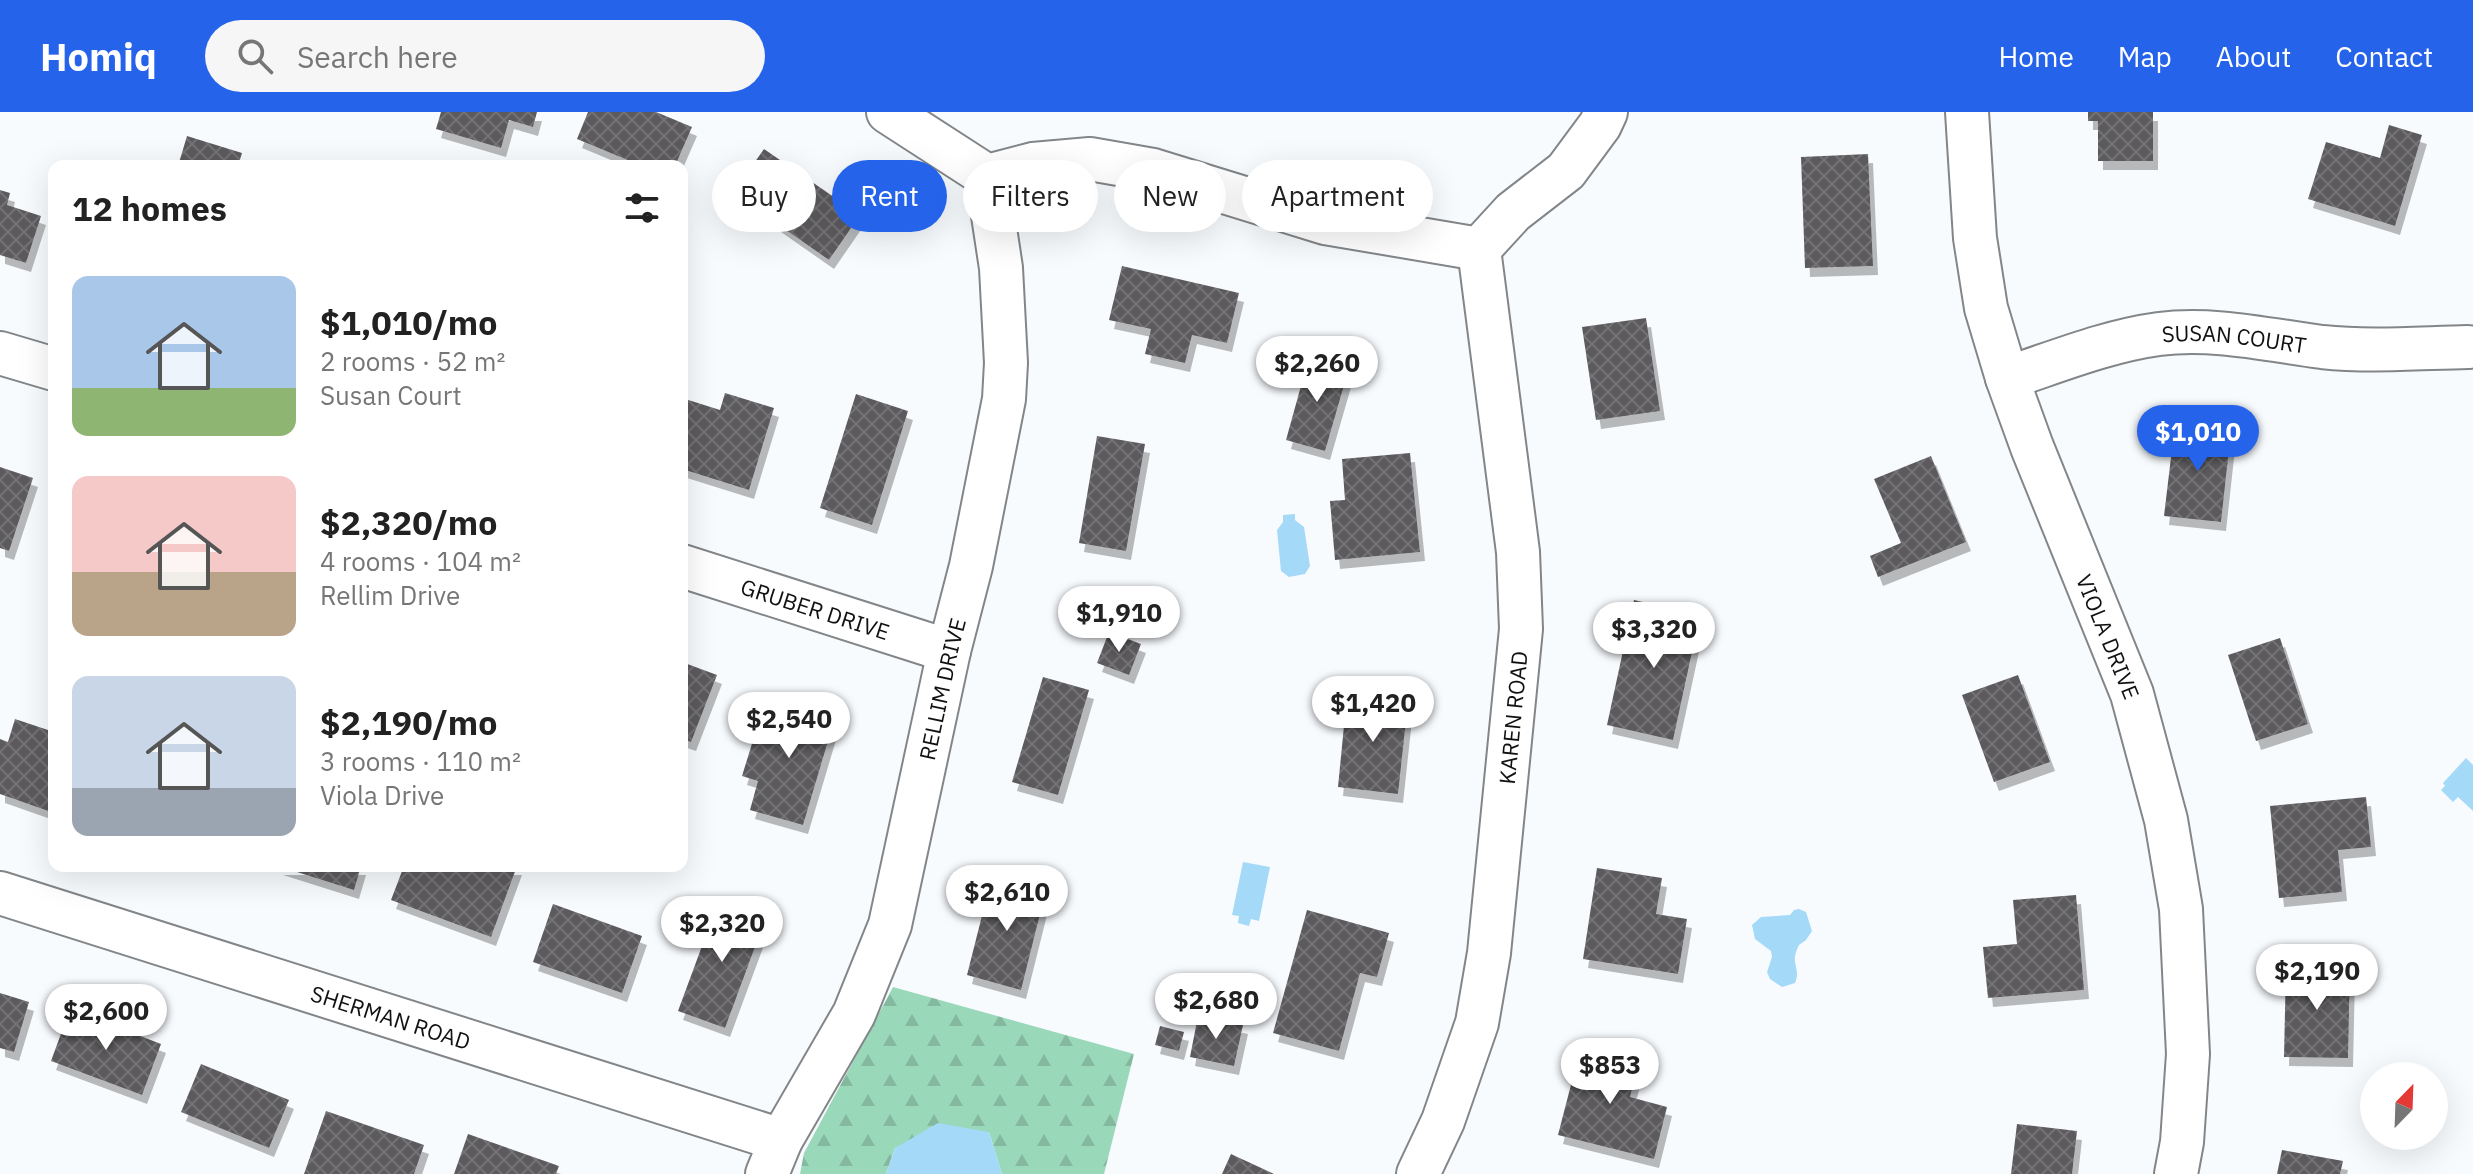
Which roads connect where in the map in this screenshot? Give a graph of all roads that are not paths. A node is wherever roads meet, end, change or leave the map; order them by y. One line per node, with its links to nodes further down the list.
1 (888, 112): 4 (street)
2 (1606, 112): 7 (street)
3 (1967, 112): 11 (street, VIOLA DRIVE)
4 (963, 160)
5 (1098, 160): 7 (street)
6 (996, 232): 13 (street, RELLIM DRIVE)
7 (1479, 249): 16 (street, KAREN ROAD)
8 (2468, 347): 11 (street, SUSAN COURT)
9 (0, 353): 10 (street)
10 (48, 367)
11 (2007, 378): 17 (street, VIOLA DRIVE)
12 (688, 568): 13 (street, GRUBER DRIVE)
13 (949, 651): 15 (street, RELLIM DRIVE)
14 (0, 893): 15 (street, SHERMAN ROAD)
15 (774, 1157)
16 (1418, 1174)
17 (2176, 1174)

